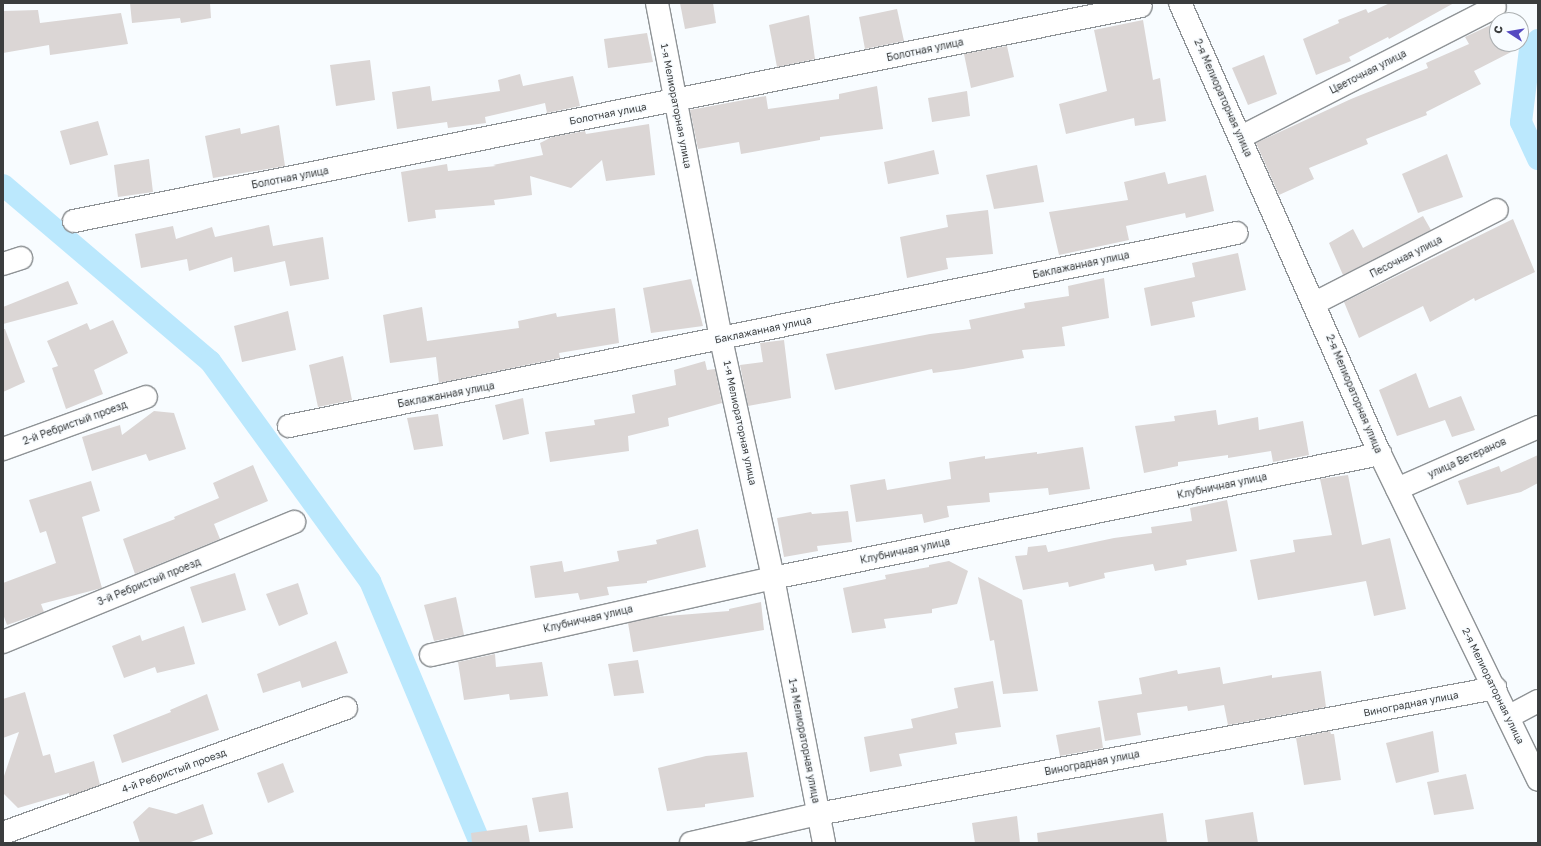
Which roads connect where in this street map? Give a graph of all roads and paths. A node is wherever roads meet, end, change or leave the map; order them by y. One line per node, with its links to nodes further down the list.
1 (657, 3): 5 (street, 1-я Мелиораторная улица)
2 (1180, 3): 6 (street, 2-я Мелиораторная улица)
3 (1141, 6): 5 (street, Болотная улица)
4 (1495, 6): 6 (street, Цветочная улица)
5 (674, 101): 8 (street, Болотная улица); 11 (street, 1-я Мелиораторная улица)
6 (1241, 137): 10 (street, 2-я Мелиораторная улица)
7 (1497, 210): 10 (street, Песочная улица)
8 (74, 221)
9 (1237, 233): 11 (street, Баклажанная улица)
10 (1315, 303): 16 (street, 2-я Мелиораторная улица)
11 (721, 339): 13 (street, Баклажанная улица); 19 (street, 1-я Мелиораторная улица)
12 (146, 397): 15 (street, 2-й Ребристый проезд)
13 (289, 426)
14 (1538, 427): 17 (street, улица Ветеранов)
15 (3, 449)
16 (1380, 454): 17 (street, 2-я Мелиораторная улица); 19 (street, Клубничная улица)
17 (1397, 489): 22 (street, 2-я Мелиораторная улица)
18 (294, 522): 20 (street, 3-й Ребристый проезд)
19 (773, 578): 21 (street, Клубничная улица); 27 (street, 1-я Мелиораторная улица)
20 (3, 642)
21 (432, 655)
22 (1495, 688): 25 (street, 2-я Мелиораторная улица); 27 (street, Виноградная улица)
23 (1538, 702): 25 (street)
24 (346, 708): 28 (street, 4-й Ребристый проезд)
25 (1508, 717): 26 (street, 2-я Мелиораторная улица)
26 (1538, 780)
27 (818, 814): 29 (street, Виноградная улица); 30 (street, 1-я Мелиораторная улица)
28 (3, 833)
29 (691, 843)
30 (824, 843)

